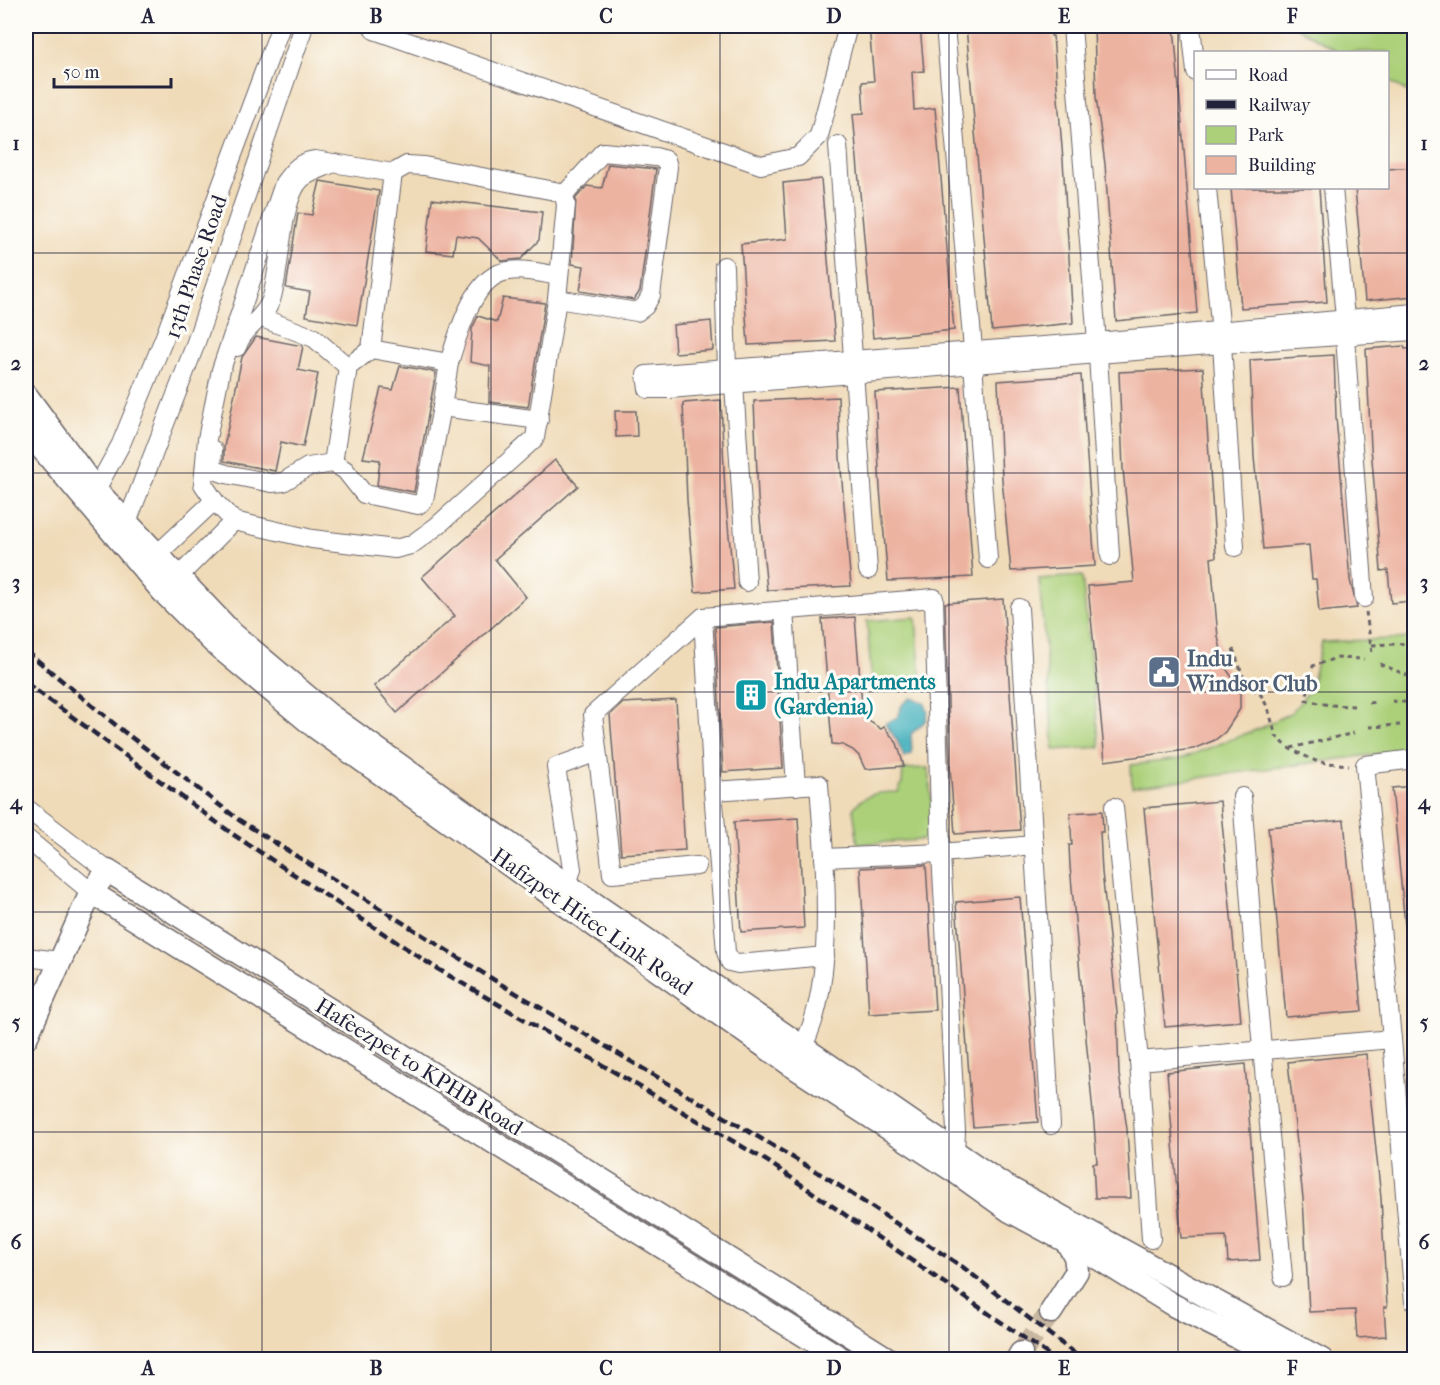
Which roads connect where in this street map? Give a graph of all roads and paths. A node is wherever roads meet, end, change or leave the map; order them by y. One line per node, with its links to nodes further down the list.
1 (281, 26): 22 (street, 13th Phase Road)
2 (304, 26): 24 (street, 13th Phase Road)
3 (848, 26): 6 (street)
4 (945, 26): 27 (street)
5 (1072, 26): 26 (street)
6 (374, 30)
7 (1192, 35): 8 (street)
8 (1194, 54)
9 (838, 145): 30 (street)
10 (334, 163): 11 (street); 19 (street); 38 (street)
11 (393, 172): 14 (street); 25 (street)
12 (1207, 189): 23 (street)
13 (1333, 189): 20 (street)
14 (564, 195): 16 (street); 17 (street)
15 (724, 266): 31 (street)
16 (559, 276): 17 (street); 28 (street)
17 (557, 299): 34 (street)
18 (1414, 313): 20 (street)
19 (262, 318): 29 (street); 36 (street)
20 (1345, 327): 21 (street); 23 (street); 48 (street)
21 (1414, 331)
22 (165, 336): 24 (street); 37 (street, 13th Phase Road)
23 (1221, 337): 26 (street); 41 (street)
24 (194, 348): 40 (street, 13th Phase Road)
25 (371, 348): 28 (street); 29 (street)
26 (1098, 348): 27 (street); 42 (street)
27 (973, 357): 30 (street); 43 (street)
28 (449, 363): 33 (street)
29 (348, 367): 36 (street)
30 (853, 367): 31 (street); 45 (street)
31 (731, 377): 46 (street)
32 (26, 395): 35 (main road, Hafizpet Hitec Link Road)
33 (442, 407): 34 (street); 36 (street)
34 (539, 420): 39 (street)
35 (34, 432): 37 (main road, Hafizpet Hitec Link Road)
36 (333, 463)
37 (92, 498): 40 (main road, Hafizpet Hitec Link Road)
38 (214, 501): 39 (street); 44 (street)
39 (234, 521): 47 (street)
40 (123, 532): 44 (main road, Hafizpet Hitec Link Road)
41 (1235, 547)
42 (1110, 556)
43 (988, 559)
44 (150, 561): 47 (main road, Hafizpet Hitec Link Road)
45 (868, 570)
46 (747, 582)
47 (170, 584): 82 (main road); 90 (main road, Hafizpet Hitec Link Road)
48 (1364, 598): 53 (path)
49 (1019, 608): 77 (street)
50 (784, 610): 51 (street); 71 (street); 78 (street)
51 (703, 617): 68 (street); 72 (street)
52 (1414, 643): 53 (path)
53 (1372, 645): 55 (path)
54 (1233, 649): 67 (path)
55 (1372, 653)
56 (1364, 659): 63 (path)
57 (1380, 664): 58 (path)
58 (1414, 678)
59 (1392, 701): 62 (path)
60 (1376, 702): 61 (path)
61 (1369, 703)
62 (1414, 703)
63 (1354, 706)
64 (1400, 725): 65 (path)
65 (1369, 727)
66 (1354, 733): 67 (path)
67 (1290, 749): 70 (path)
68 (597, 752): 80 (street); 82 (street)
69 (1414, 759): 70 (street)
70 (1365, 765): 88 (street)
71 (796, 786): 72 (street); 79 (street)
72 (713, 791): 84 (street)
73 (1242, 797): 89 (street)
74 (1114, 807): 91 (street)
75 (26, 808): 81 (street)
76 (26, 838): 83 (street)
77 (1034, 845): 78 (street); 92 (street)
78 (940, 853): 79 (street); 93 (street)
79 (824, 858): 84 (street)
80 (697, 866)
81 (108, 871): 83 (main road); 101 (main road, Hafeezpet to KPHB Road)
82 (567, 885): 90 (main road)
83 (91, 892): 86 (main road); 100 (main road)
84 (825, 956): 90 (street)
85 (26, 957): 86 (street)
86 (59, 961): 87 (main road)
87 (26, 1038)
88 (1392, 1039): 89 (street); 94 (street)
89 (1263, 1052): 91 (street); 97 (street)
90 (797, 1057): 93 (main road); 96 (main road, Hafizpet Hitec Link Road)
91 (1139, 1061): 95 (street)
92 (1051, 1125)
93 (955, 1152): 103 (main road)
94 (1409, 1185): 98 (street)
95 (1151, 1239)
96 (1066, 1241): 99 (main road); 102 (main road, Hafizpet Hitec Link Road)
97 (1283, 1277)
98 (1414, 1302)
99 (1051, 1312)
100 (844, 1359)
101 (890, 1359)
102 (1282, 1359)
103 (1322, 1359)

